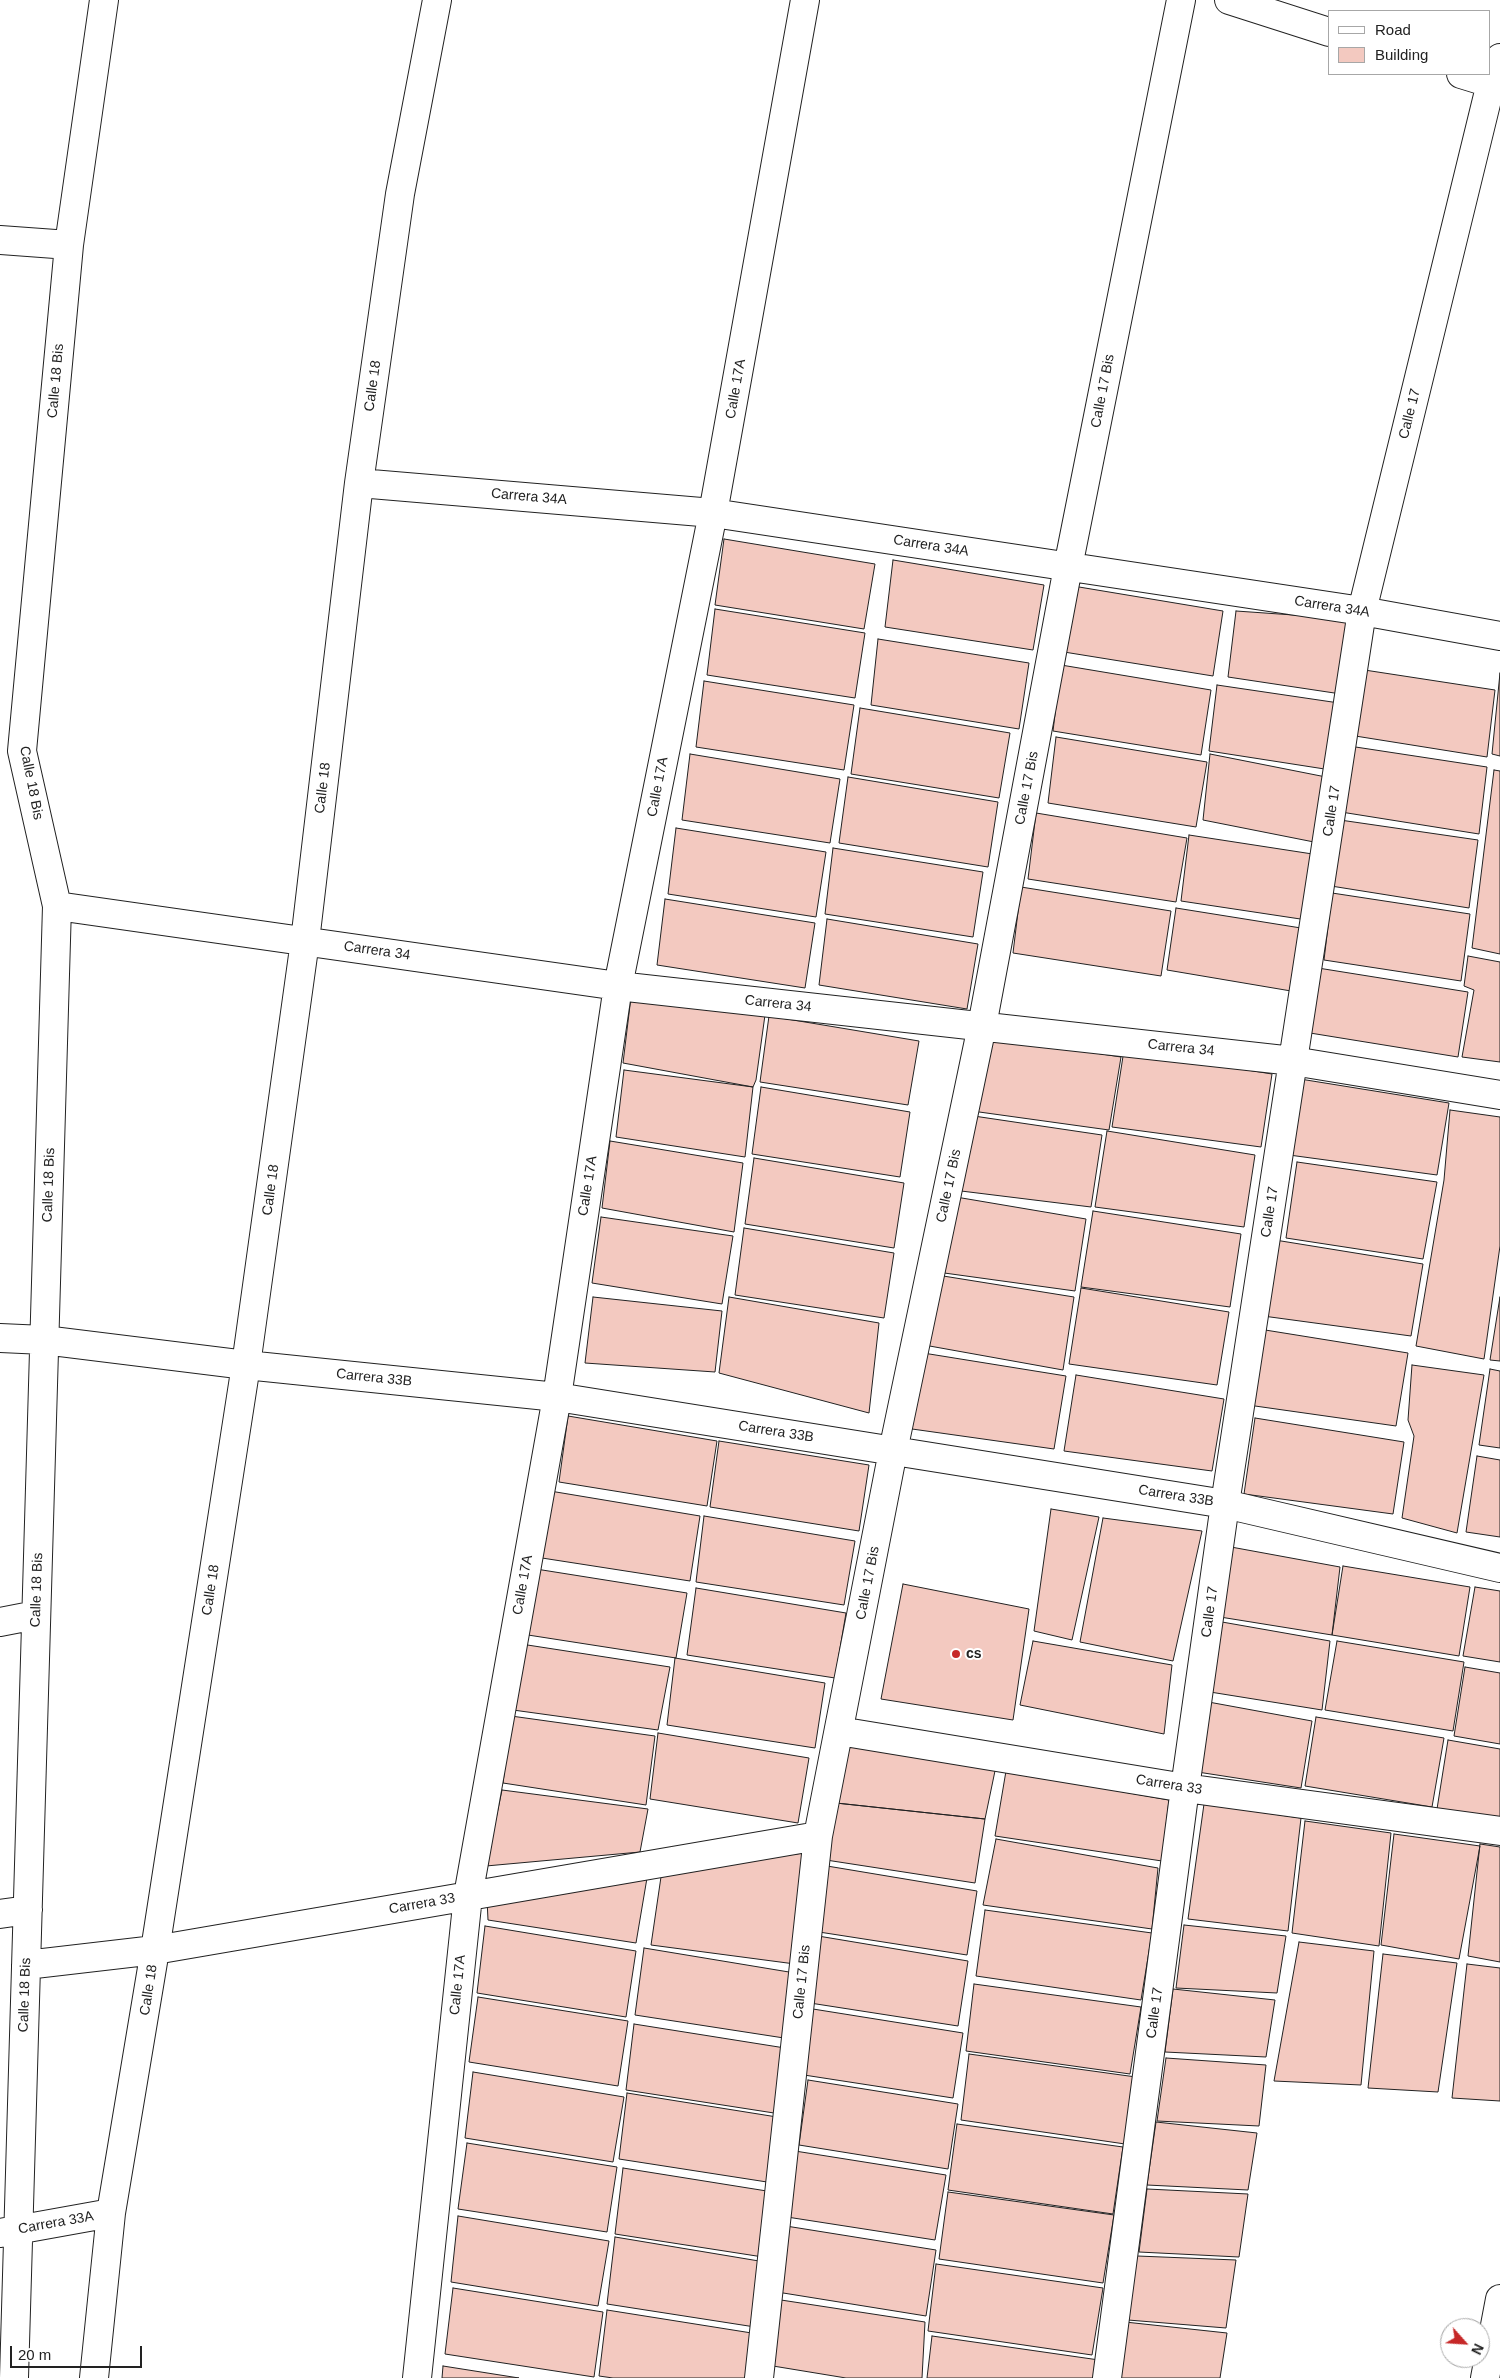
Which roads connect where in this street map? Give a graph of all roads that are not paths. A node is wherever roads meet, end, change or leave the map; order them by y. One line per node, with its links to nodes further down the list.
1 (104, 0): 11 (street, Calle 18 Bis)
2 (437, 0): 12 (street, Calle 18)
3 (805, 0): 13 (street, Calle 17A)
4 (1180, 0): 14 (street, Calle 17 Bis)
5 (1229, 0): 6 (street)
6 (1328, 32)
7 (1500, 58): 9 (street, Calle 17)
8 (1464, 75): 9 (street)
9 (1496, 85): 15 (street, Calle 17)
10 (0, 240): 11 (street)
11 (68, 245): 17 (street, Calle 18 Bis)
12 (359, 483): 13 (street, Carrera 34A); 19 (street, Calle 18)
13 (714, 513): 14 (street, Carrera 34A); 20 (street, Calle 17A)
14 (1068, 567): 15 (street, Carrera 34A); 21 (street, Calle 17 Bis)
15 (1362, 611): 16 (street, Carrera 34A); 22 (street, Calle 17)
16 (1500, 636)
17 (11, 753): 18 (street, Calle 18 Bis)
18 (57, 906): 19 (street, Carrera 34); 25 (street, Calle 18 Bis)
19 (305, 940): 20 (street, Carrera 34); 26 (street, Calle 18)
20 (618, 986): 21 (street, Carrera 34); 27 (street, Calle 17A)
21 (982, 1026): 22 (street, Carrera 34); 28 (street, Calle 17 Bis)
22 (1293, 1061): 23 (street, Carrera 34); 29 (street, Calle 17)
23 (1500, 1095)
24 (0, 1338): 25 (street, Carrera 33B)
25 (44, 1340): 26 (street, Carrera 33B); 31 (street, Calle 18 Bis)
26 (246, 1365): 27 (street, Carrera 33B); 40 (street, Calle 18)
27 (557, 1397): 28 (street, Carrera 33B); 37 (street, Calle 17A)
28 (893, 1451): 29 (street, Carrera 33B); 33 (street, Calle 17 Bis)
29 (1225, 1504): 30 (street, Carrera 33B); 34 (street, Calle 17)
30 (1500, 1568)
31 (36, 1615): 32 (street); 38 (street, Calle 18 Bis)
32 (0, 1622)
33 (839, 1731): 34 (street, Carrera 33); 36 (street, Calle 17 Bis)
34 (1185, 1788): 35 (street, Carrera 33); 49 (street, Calle 17)
35 (1500, 1831)
36 (818, 1836): 37 (street, Carrera 33); 48 (street, Calle 17 Bis)
37 (468, 1896): 40 (street, Carrera 33); 47 (street, Calle 17A)
38 (28, 1910): 39 (street); 41 (street, Calle 18 Bis)
39 (0, 1914)
40 (155, 1950): 41 (street, Carrera 33); 42 (street, Calle 18)
41 (26, 1965): 43 (street, Calle 18 Bis)
42 (111, 2214): 43 (street, Carrera 33A); 46 (street, Calle 18)
43 (9, 2231): 45 (street, Calle 18 Bis)
44 (1500, 2299): 50 (street)
45 (14, 2378)
46 (94, 2378)
47 (417, 2378)
48 (759, 2378)
49 (1107, 2378)
50 (1485, 2378)

